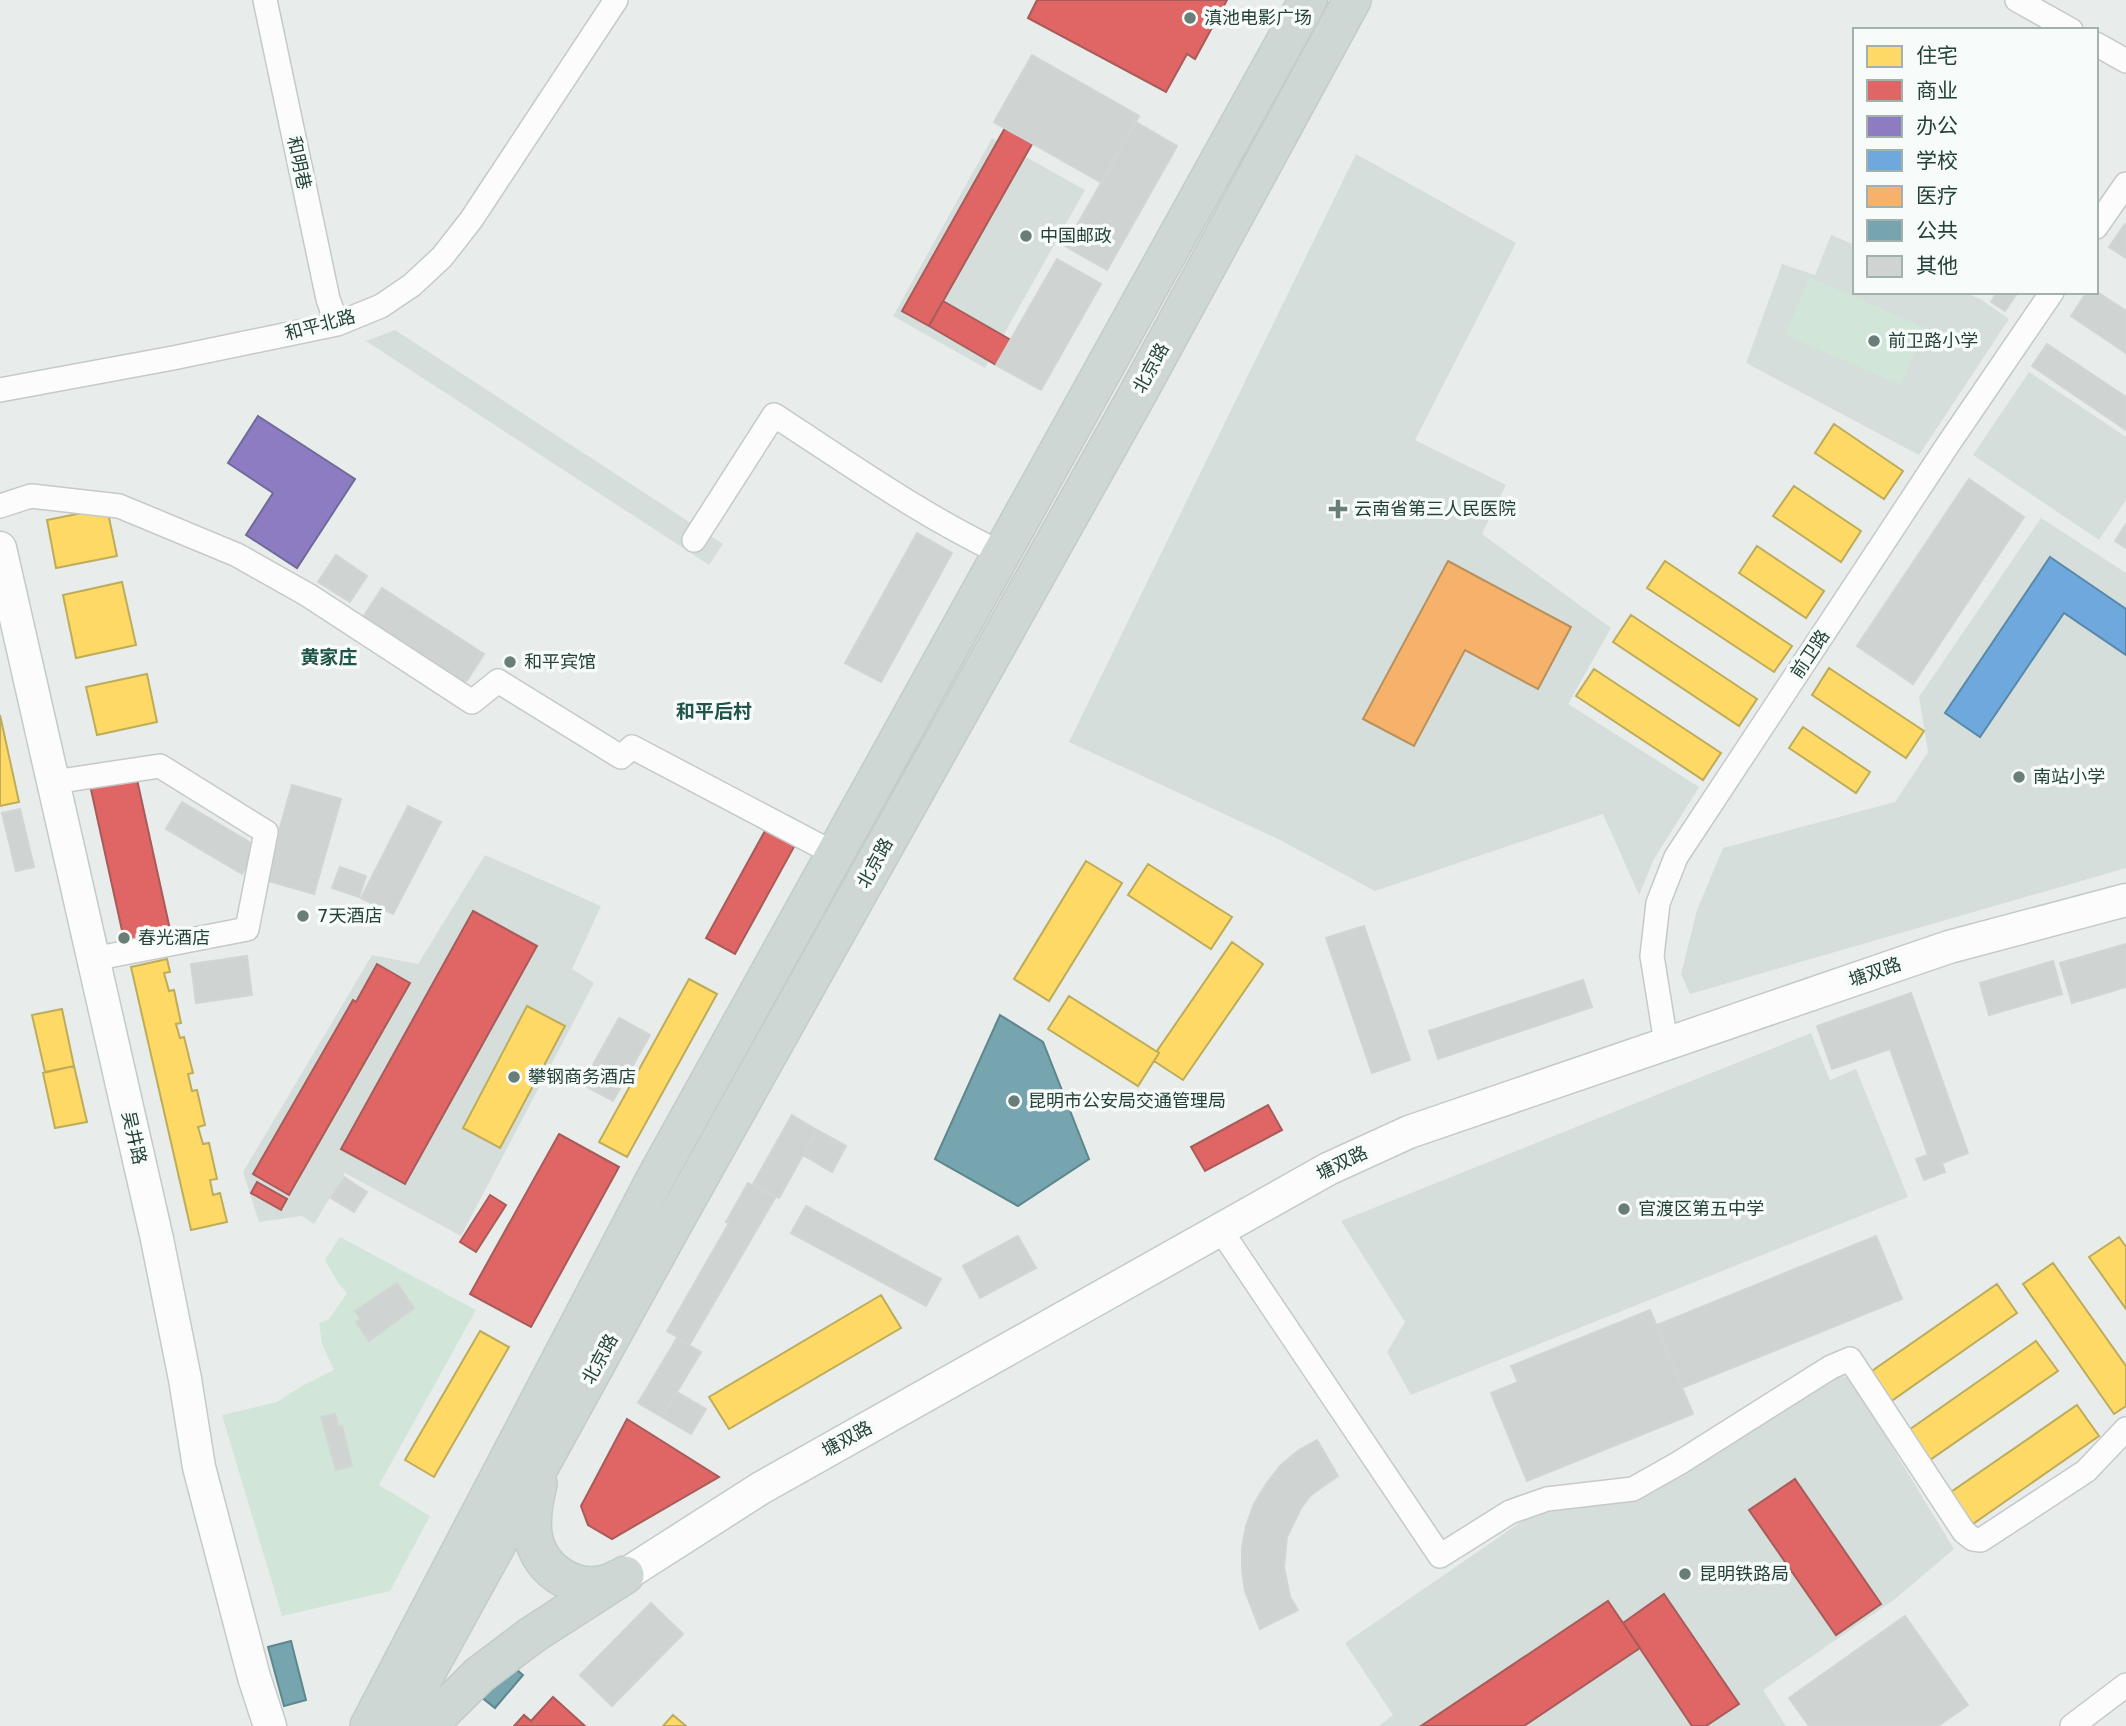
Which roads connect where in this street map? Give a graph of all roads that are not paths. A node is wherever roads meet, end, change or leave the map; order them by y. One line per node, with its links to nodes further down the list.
1 (265, 0): 12 (street, 和明巷)
2 (616, 0): 12 (street, 和平北路)
3 (1308, 0): 17 (main road, 北京路)
4 (1352, 0): 25 (main road, 北京路)
5 (2017, 0): 6 (street)
6 (2067, 28)
7 (2098, 45): 8 (street)
8 (2126, 61)
9 (2126, 184): 10 (street)
10 (2098, 224)
11 (2051, 294): 22 (street, 前卫路)
12 (337, 324): 13 (street, 和平北路)
13 (0, 390)
14 (0, 506): 19 (street)
15 (694, 540): 17 (street)
16 (0, 548): 18 (street, 吴井路)
17 (1001, 553): 19 (main road, 北京路)
18 (54, 782): 21 (street, 吴井路); 21 (street)
19 (835, 854): 29 (main road, 北京路)
20 (2126, 900): 22 (street, 塘双路)
21 (93, 959): 28 (street, 吴井路)
22 (1666, 1043): 23 (street, 塘双路)
23 (1220, 1229): 24 (street); 26 (street, 塘双路)
24 (2126, 1429)
25 (545, 1460): 26 (main road); 30 (main road, 北京路)
26 (625, 1575): 31 (main road)
27 (2126, 1685): 32 (street)
28 (270, 1726)
29 (369, 1726)
30 (397, 1726)
31 (428, 1726)
32 (2072, 1726)

